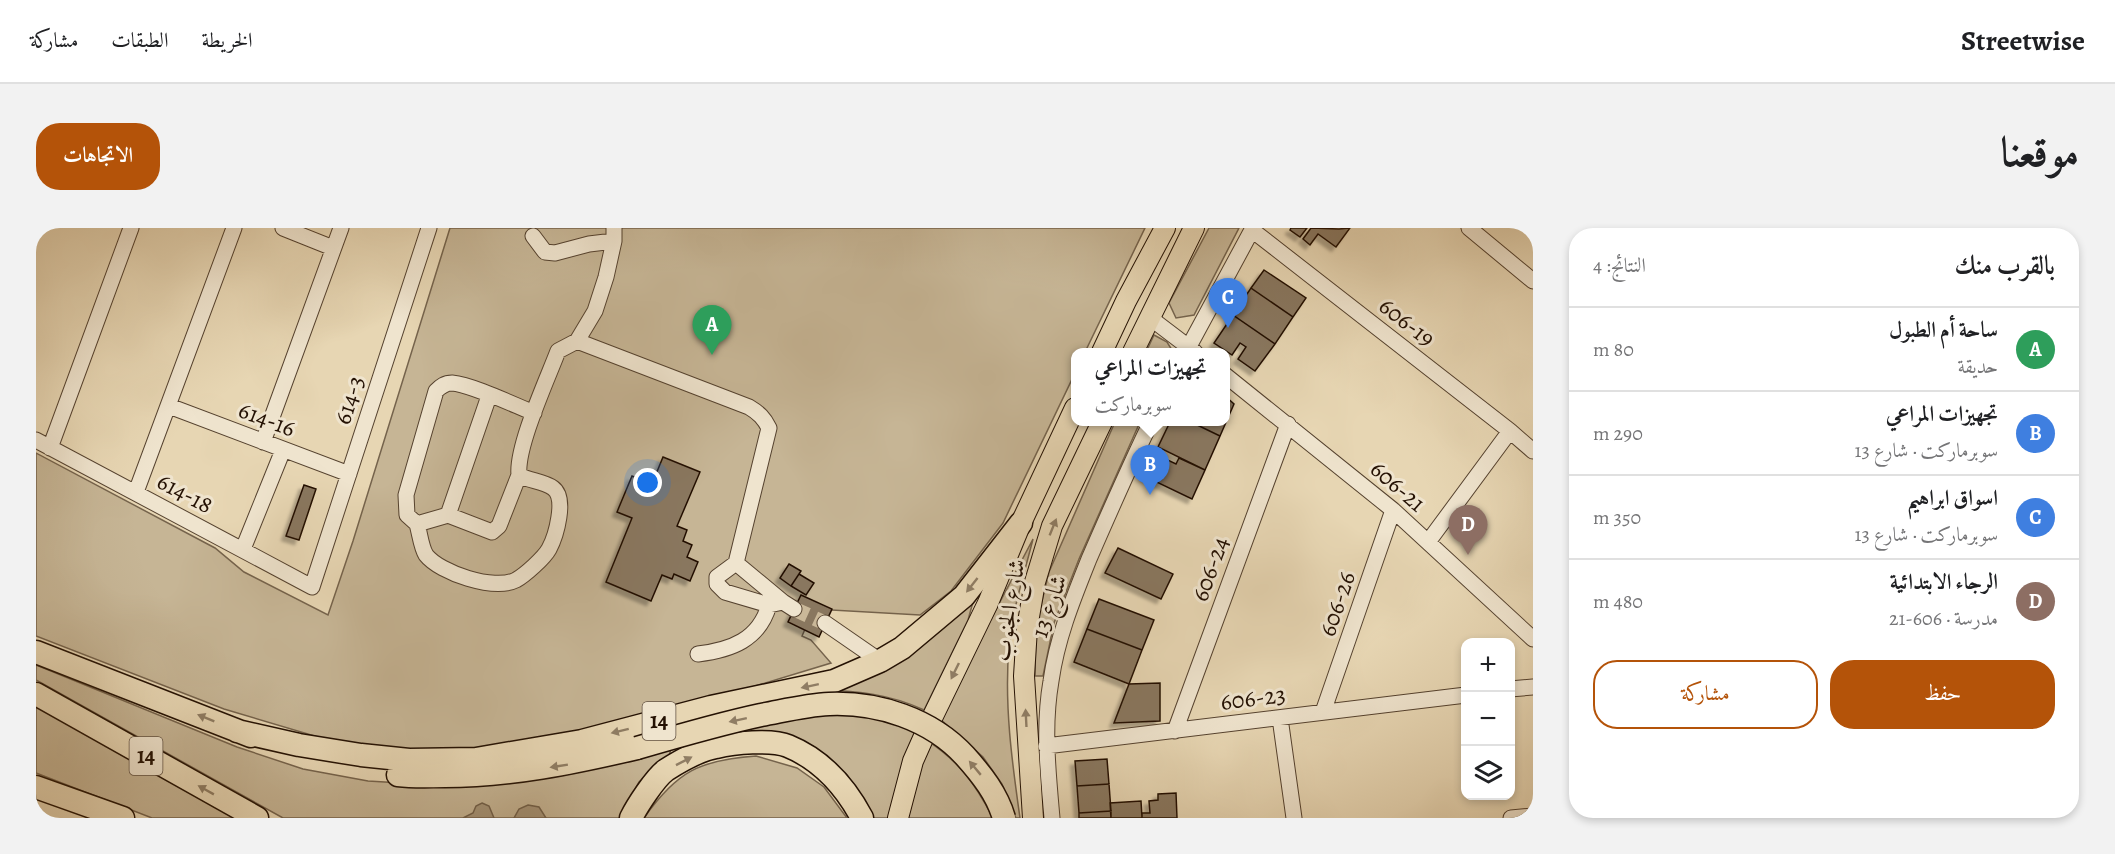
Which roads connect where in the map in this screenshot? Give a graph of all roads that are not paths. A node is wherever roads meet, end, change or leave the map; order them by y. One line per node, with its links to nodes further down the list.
1 (131, 228): 30 (street)
2 (234, 228): 21 (street)
3 (283, 228): 11 (street)
4 (341, 228): 11 (street)
5 (429, 228): 33 (street, 614-3)
6 (1469, 228): 12 (street)
7 (1179, 229): 13 (main road); 15 (main road)
8 (1252, 229): 18 (street); 27 (street, 606-19)
9 (614, 235): 10 (street); 14 (street)
10 (533, 236)
11 (333, 248): 29 (street)
12 (1533, 281)
13 (1145, 325): 16 (main road); 17 (street)
14 (577, 341): 22 (street); 42 (street)
15 (1104, 348)
16 (1135, 348)
17 (1185, 348)
18 (1192, 348)
19 (1230, 379): 24 (street, 606-21)
20 (489, 396): 22 (street); 37 (street); 39 (street)
21 (169, 406): 29 (street, 614-16); 35 (street)
22 (534, 413): 34 (street)
23 (1071, 417): 38 (main road, شارع الجنوب)
24 (1288, 424): 36 (street, 606-21); 56 (street, 606-24)
25 (1100, 426): 68 (main road, شارع الجنوب, one-way to 25)
26 (1149, 426): 58 (street, شارع 13)
27 (1510, 431): 32 (street, 606-19); 40 (street)
28 (36, 440): 30 (street, 614-18)
29 (263, 442): 31 (street, 614-16)
30 (50, 448): 35 (street, 614-18)
31 (283, 450): 33 (street, 614-16); 41 (street)
32 (1533, 451)
33 (349, 474): 43 (street, 614-3)
34 (519, 475): 37 (street); 39 (street)
35 (136, 492): 41 (street, 614-18)
36 (1393, 510): 40 (street, 606-21); 54 (street, 606-26)
37 (448, 515): 39 (street)
38 (1022, 523): 49 (highway, 14, one-way to 49); 66 (main road, شارع الجنوب, one-way to 66)
39 (417, 524)
40 (1428, 542): 46 (street, 606-21)
41 (243, 549): 43 (street, 614-18)
42 (736, 563): 44 (street); 44 (street)
43 (312, 586)
44 (782, 605): 48 (street)
45 (825, 623): 49 (street)
46 (1530, 630)
47 (36, 652): 57 (highway, 14, one-way to 47)
48 (698, 654)
49 (880, 661): 57 (highway, 14, one-way to 57)
50 (1533, 687): 51 (street)
51 (1515, 689)
52 (36, 694): 63 (highway, 14, one-way to 52)
53 (1461, 696): 54 (street, 606-23)
54 (1323, 712): 55 (street, 606-23)
55 (1280, 718): 56 (street, 606-23); 70 (street)
56 (1175, 730): 58 (street, 606-23)
57 (237, 731): 67 (highway, 14, one-way to 57, bridge)
58 (1046, 746): 69 (street, شارع 13)
59 (36, 788): 61 (highway); 62 (highway)
60 (1533, 816): 71 (street)
61 (98, 818)
62 (123, 818)
63 (257, 818)
64 (631, 818): 65 (highway, one-way to 65)
65 (862, 818)
66 (898, 818)
67 (1004, 818)
68 (1033, 818)
69 (1052, 818)
70 (1294, 818)
71 (1511, 818)

